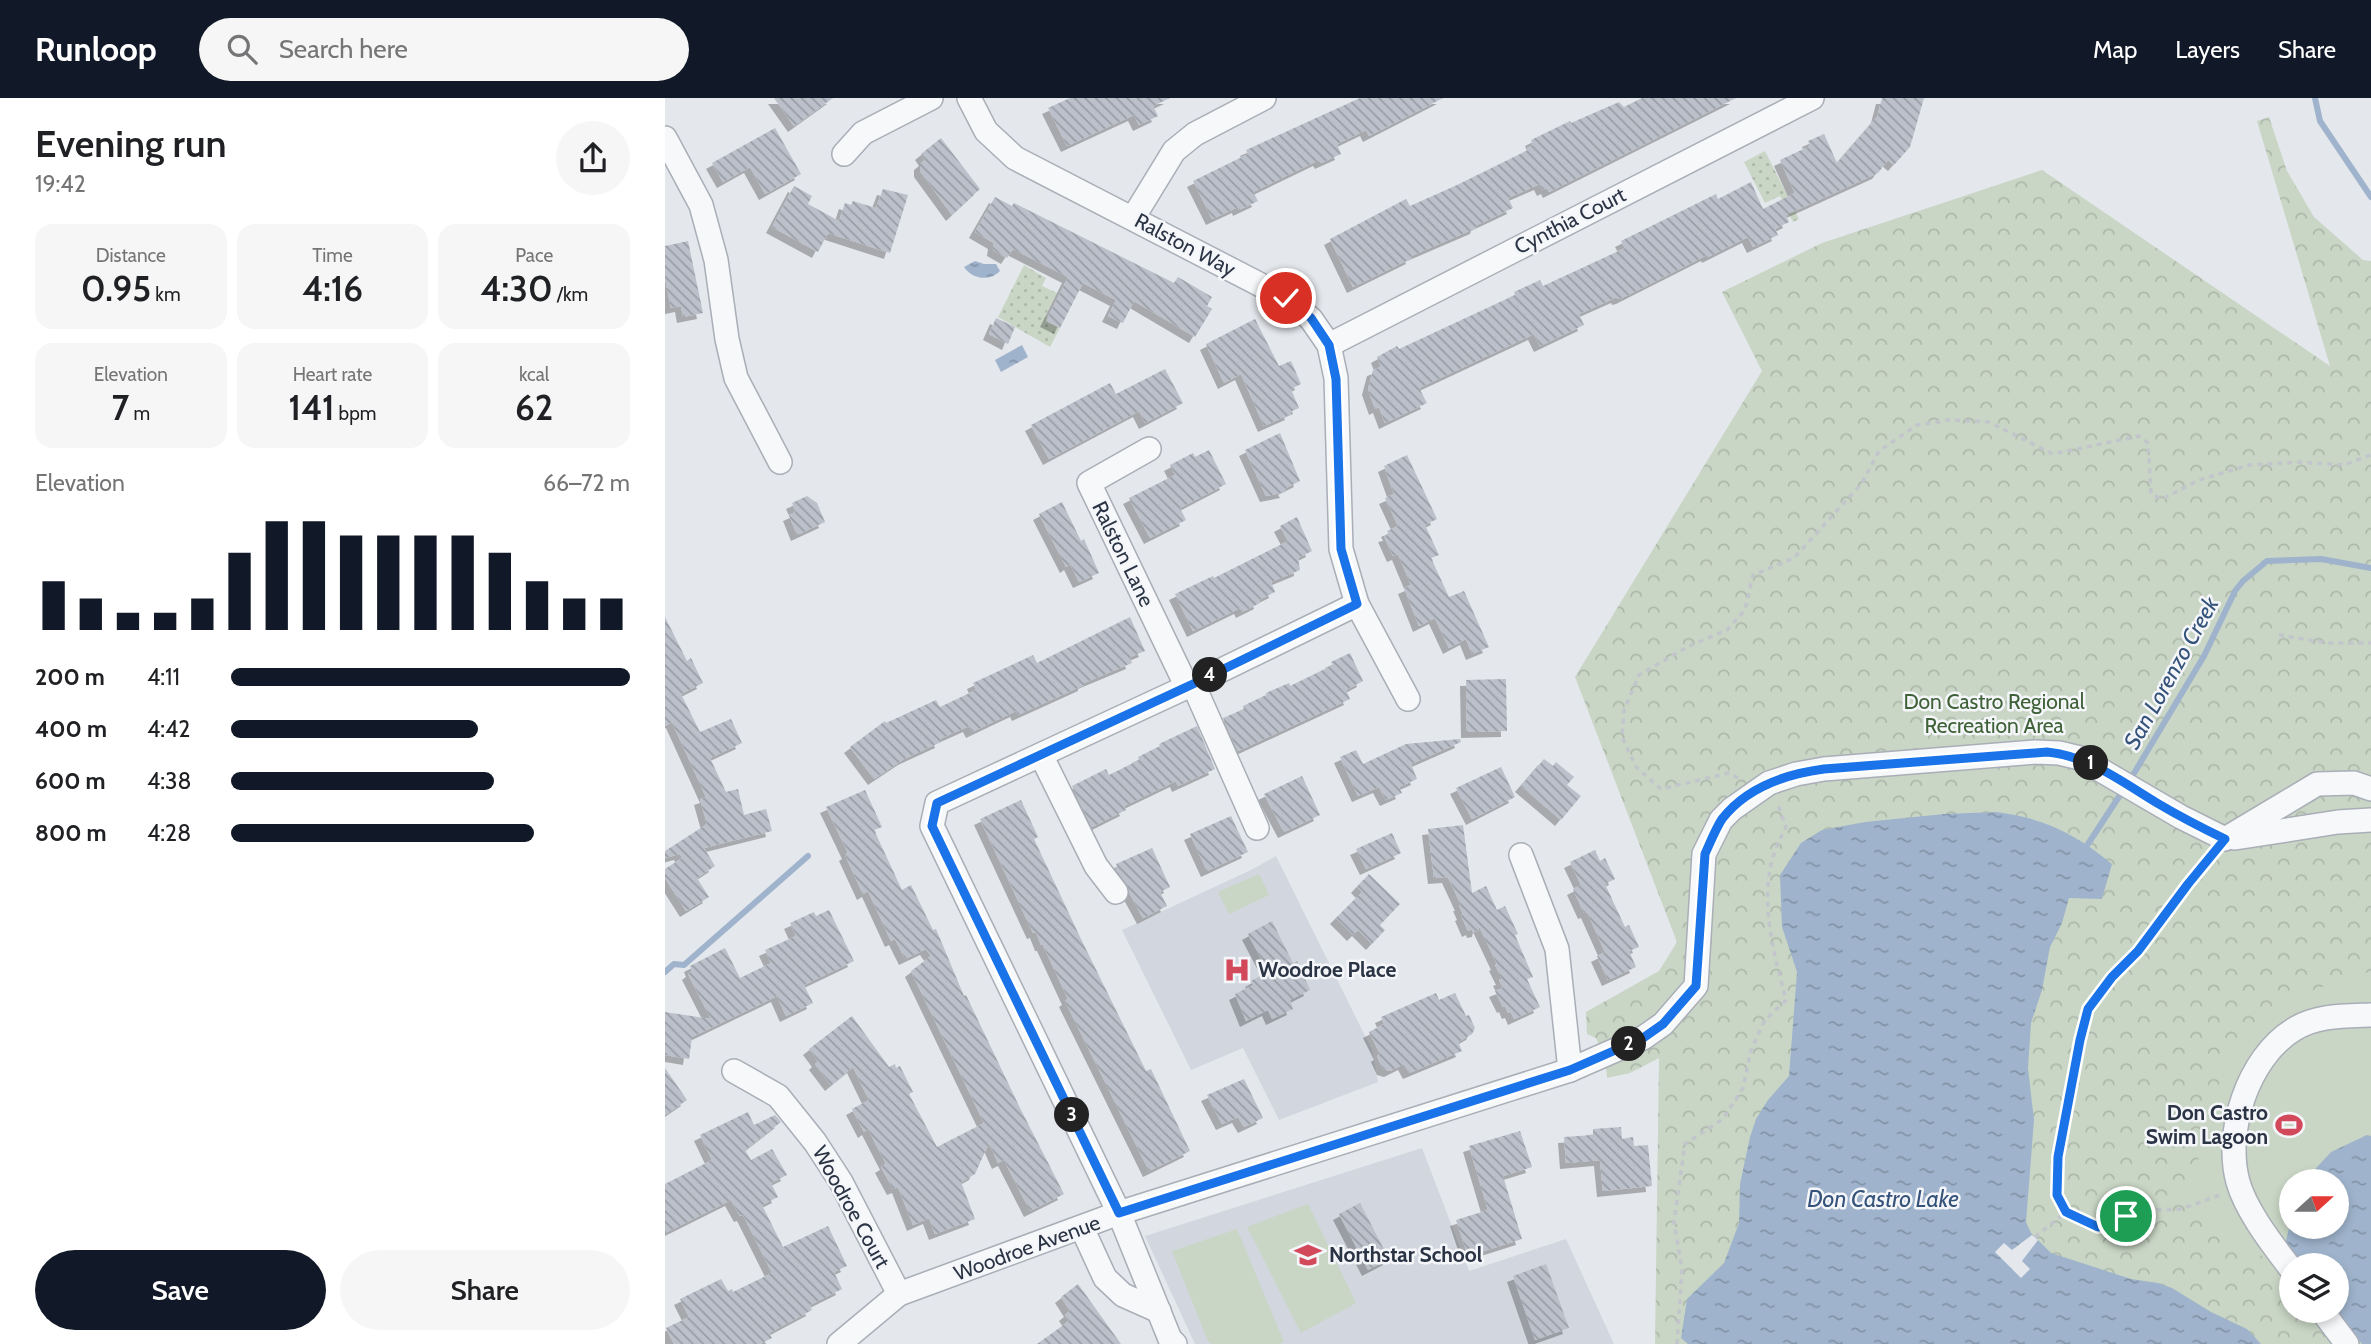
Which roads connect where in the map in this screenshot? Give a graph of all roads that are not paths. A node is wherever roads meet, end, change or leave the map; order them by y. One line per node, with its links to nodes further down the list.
1 (931, 98): 6 (street)
2 (969, 98): 7 (street, Ralston Way)
3 (1264, 98): 7 (street)
4 (1812, 98): 8 (street, Cynthia Court)
5 (665, 138): 10 (street)
6 (844, 154)
7 (1133, 218): 8 (street, Ralston Way)
8 (1329, 345): 11 (street, Ralston Way)
9 (1149, 449): 12 (street, Ralston Lane)
10 (779, 462)
11 (1357, 604): 12 (street); 13 (street, Ralston Way)
12 (1190, 685): 14 (street); 19 (street)
13 (1408, 699)
14 (1041, 755): 22 (street); 26 (street)
15 (2337, 783): 16 (street); 18 (street); 20 (street)
16 (2371, 789)
17 (2371, 820): 18 (street)
18 (2338, 822): 20 (street)
19 (1257, 828)
20 (2225, 839): 24 (street, Woodroe Avenue)
21 (1521, 855): 24 (street)
22 (1116, 892)
23 (2371, 1015): 28 (street)
24 (1570, 1070): 26 (street, Woodroe Avenue)
25 (734, 1071): 29 (street, Woodroe Court)
26 (1119, 1213): 27 (street, Woodroe Avenue); 30 (street)
27 (1083, 1228): 29 (street, Woodroe Avenue); 30 (street)
28 (2281, 1253)
29 (899, 1294): 32 (street, Woodroe Avenue)
30 (1159, 1311): 33 (street)
31 (2331, 1323): 34 (street)
32 (839, 1344)
33 (1175, 1344)
34 (2347, 1344)

